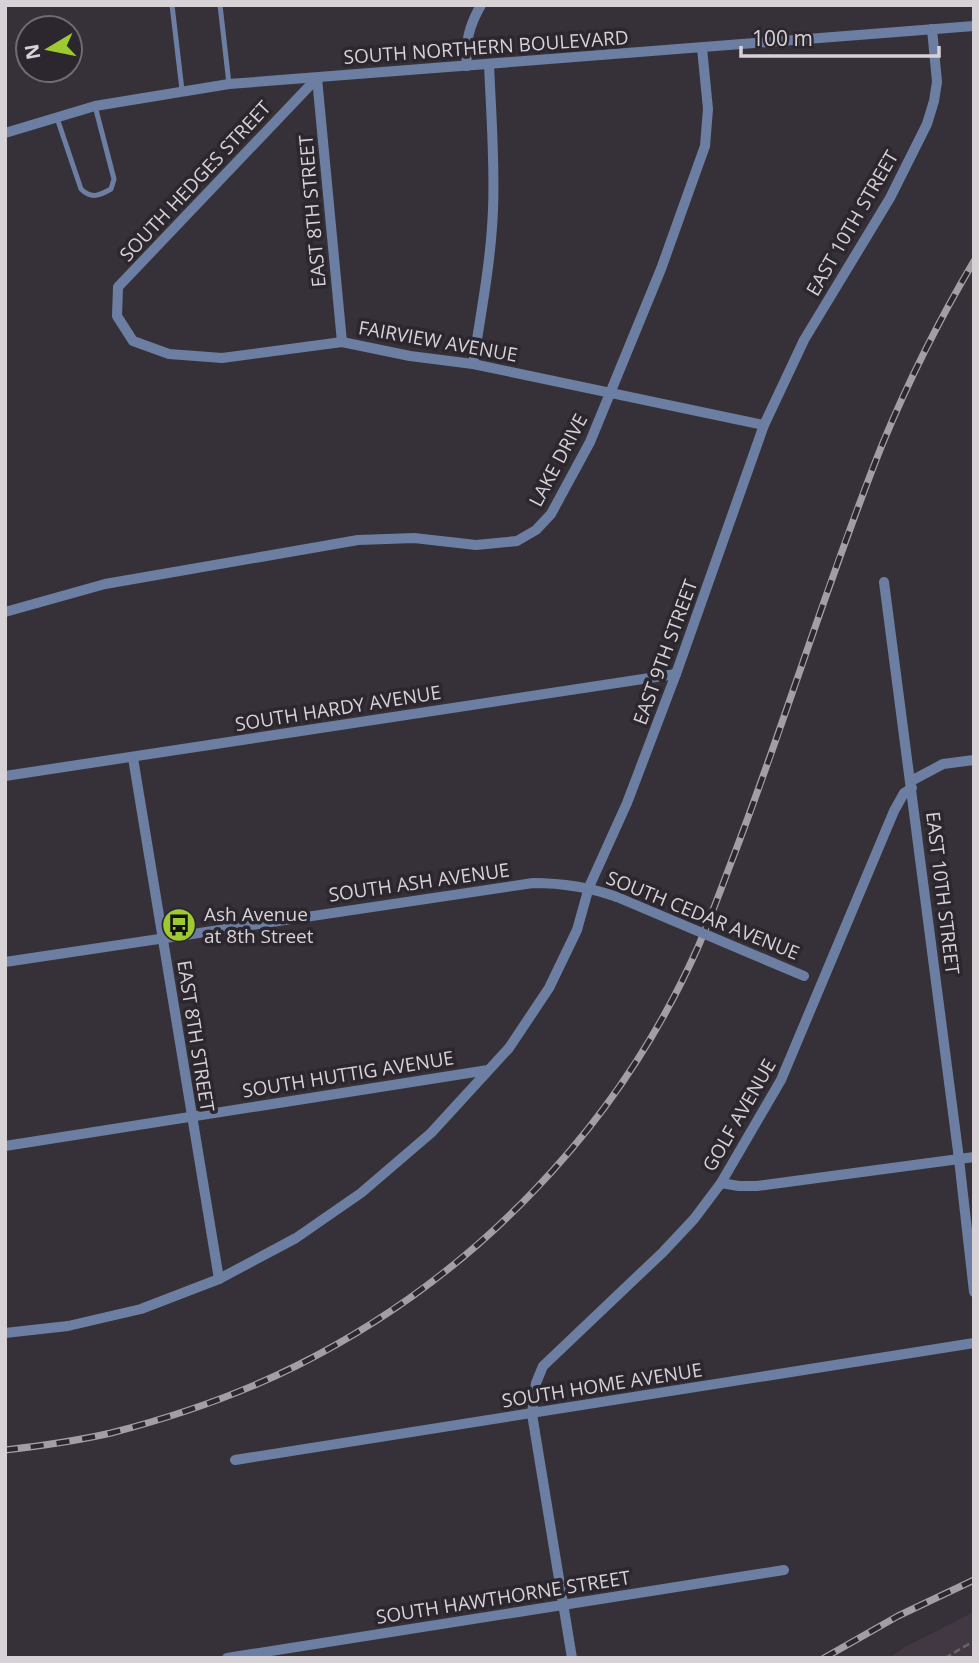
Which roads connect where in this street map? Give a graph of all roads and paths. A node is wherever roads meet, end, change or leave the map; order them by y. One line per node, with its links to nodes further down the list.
1 (172, 5): 11 (lane)
2 (220, 5): 10 (lane)
3 (481, 5): 8 (street)
4 (974, 26): 5 (street, SOUTH NORTHERN BOULEVARD)
5 (932, 29): 6 (street, SOUTH NORTHERN BOULEVARD); 19 (street, EAST 10TH STREET)
6 (702, 48): 7 (street, SOUTH NORTHERN BOULEVARD); 18 (street, LAKE DRIVE)
7 (489, 65): 8 (street, SOUTH NORTHERN BOULEVARD); 17 (street)
8 (467, 66): 9 (street, SOUTH NORTHERN BOULEVARD)
9 (317, 78): 10 (street, SOUTH NORTHERN BOULEVARD); 15 (street, SOUTH HEDGES STREET); 16 (street, EAST 8TH STREET)
10 (229, 84): 11 (street, SOUTH NORTHERN BOULEVARD)
11 (182, 90): 12 (street, SOUTH NORTHERN BOULEVARD)
12 (95, 106): 13 (street, SOUTH NORTHERN BOULEVARD); 13 (lane)
13 (57, 118): 14 (street, SOUTH NORTHERN BOULEVARD)
14 (5, 133)
15 (117, 316): 16 (street, FAIRVIEW AVENUE)
16 (342, 342): 17 (street, FAIRVIEW AVENUE)
17 (472, 364): 18 (street, FAIRVIEW AVENUE)
18 (610, 392): 19 (street, FAIRVIEW AVENUE); 21 (street, LAKE DRIVE)
19 (764, 425): 22 (street, EAST 9TH STREET)
20 (884, 582): 26 (street, EAST 10TH STREET)
21 (5, 612)
22 (676, 674): 23 (street, SOUTH HARDY AVENUE); 27 (street, EAST 9TH STREET)
23 (133, 758): 25 (street, SOUTH HARDY AVENUE); 28 (street, EAST 8TH STREET)
24 (974, 760): 26 (street)
25 (5, 776)
26 (911, 785): 30 (street, GOLF AVENUE); 35 (street, EAST 10TH STREET)
27 (589, 887): 28 (street, SOUTH ASH AVENUE); 30 (street, SOUTH CEDAR AVENUE, bridge); 31 (street, SOUTH CEDAR AVENUE)
28 (162, 938): 29 (street, SOUTH ASH AVENUE); 32 (street, EAST 8TH STREET)
29 (5, 961)
30 (823, 983): 36 (street, GOLF AVENUE)
31 (488, 1070): 32 (street, SOUTH HUTTIG AVENUE); 37 (street, SOUTH CEDAR AVENUE)
32 (192, 1117): 33 (street, SOUTH HUTTIG AVENUE); 37 (street, EAST 8TH STREET)
33 (5, 1146)
34 (974, 1157): 35 (street)
35 (959, 1159): 36 (street); 38 (street, EAST 10TH STREET)
36 (721, 1183): 41 (street, GOLF AVENUE)
37 (219, 1279): 39 (street, SOUTH CEDAR AVENUE)
38 (974, 1292)
39 (5, 1333)
40 (974, 1343): 41 (street, SOUTH HOME AVENUE)
41 (531, 1414): 42 (street, SOUTH HOME AVENUE); 44 (street)
42 (235, 1460)
43 (784, 1570): 44 (street, SOUTH HAWTHORNE STREET)
44 (564, 1606): 46 (street, SOUTH HAWTHORNE STREET); 47 (street)
45 (974, 1641): 48 (path)
46 (227, 1658)
47 (572, 1658)
48 (945, 1658)

